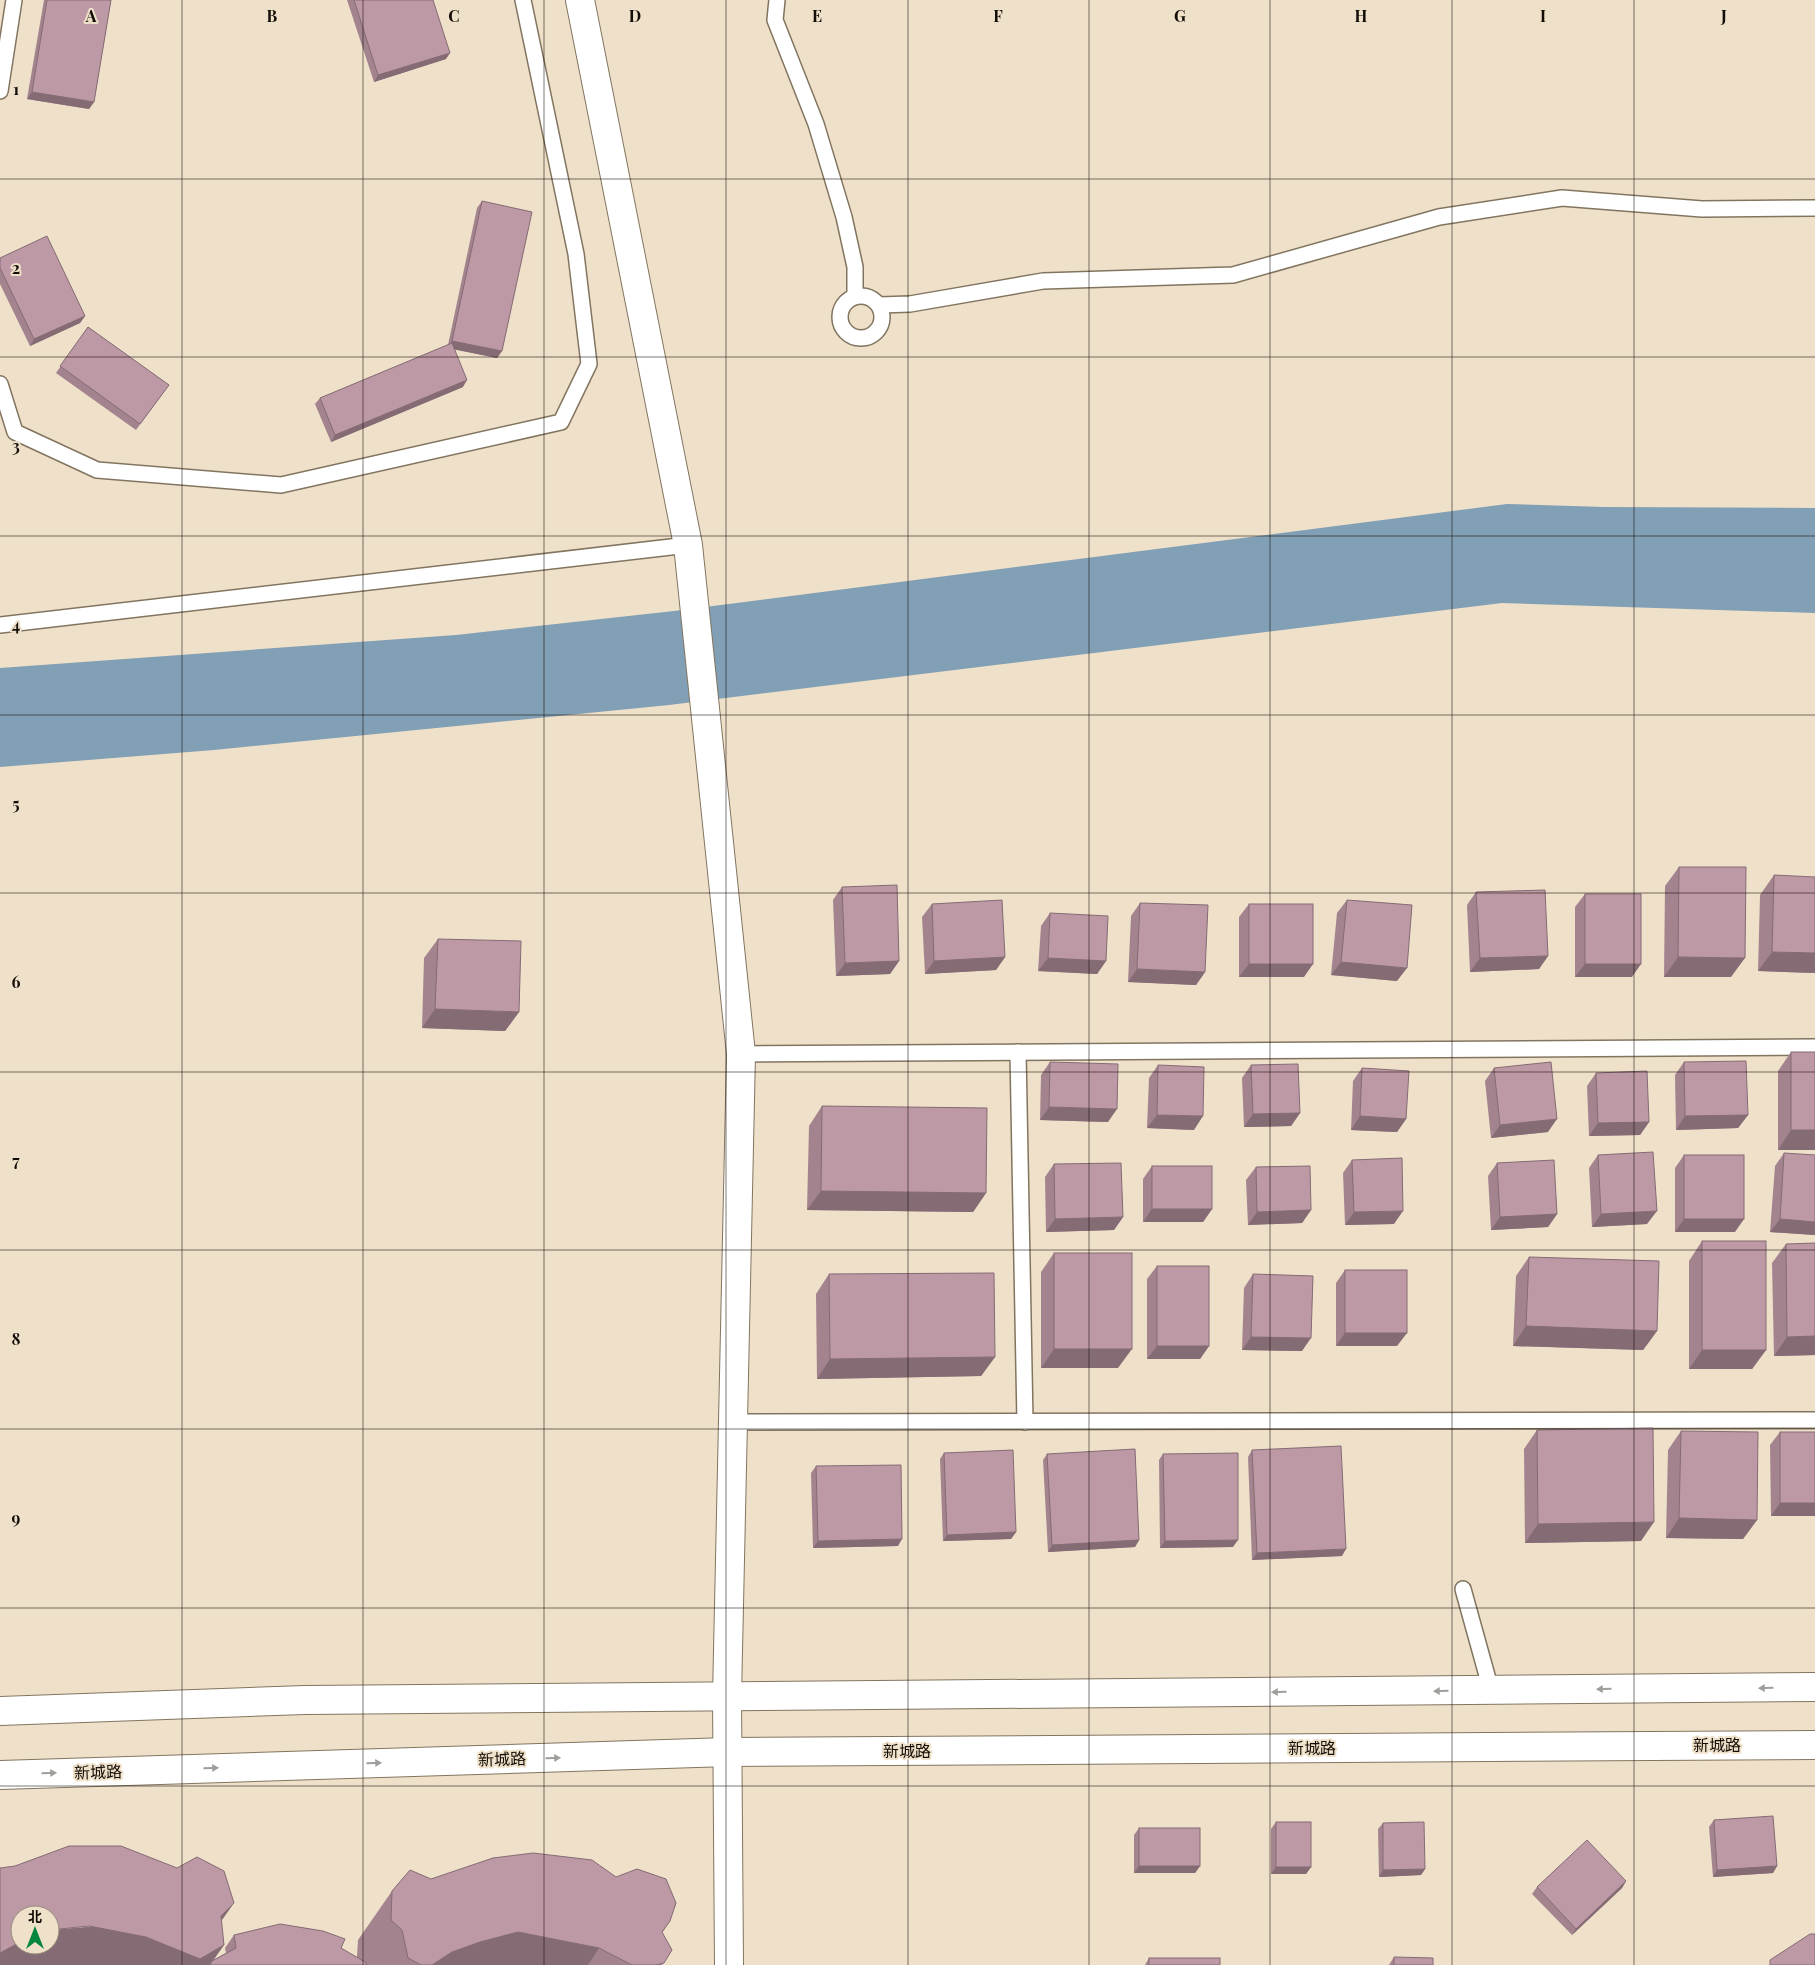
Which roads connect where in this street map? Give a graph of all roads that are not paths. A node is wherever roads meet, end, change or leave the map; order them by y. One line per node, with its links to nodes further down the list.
1 (14, 0): 5 (lane)
2 (523, 0): 9 (lane)
3 (580, 0): 10 (main road)
4 (777, 0): 7 (lane)
5 (0, 91)
6 (1815, 208): 8 (lane)
7 (855, 296): 8 (lane); 8 (lane)
8 (879, 305)
9 (0, 384)
10 (688, 545): 11 (lane); 14 (main road)
11 (0, 625)
12 (1815, 1047): 13 (lane)
13 (1018, 1052): 14 (lane); 17 (lane)
14 (741, 1054): 16 (main road)
15 (1815, 1420): 17 (lane)
16 (733, 1422): 17 (lane); 21 (main road)
17 (1025, 1422)
18 (1463, 1589): 20 (lane)
19 (1815, 1687): 20 (main road, one-way to 20)
20 (1491, 1690): 21 (main road, one-way to 21)
21 (727, 1697): 22 (main road); 24 (main road)
22 (0, 1710)
23 (1815, 1745): 24 (main road, 新城路)
24 (728, 1752): 25 (main road, 新城路, one-way to 24); 26 (main road)
25 (0, 1775)
26 (729, 1965)

